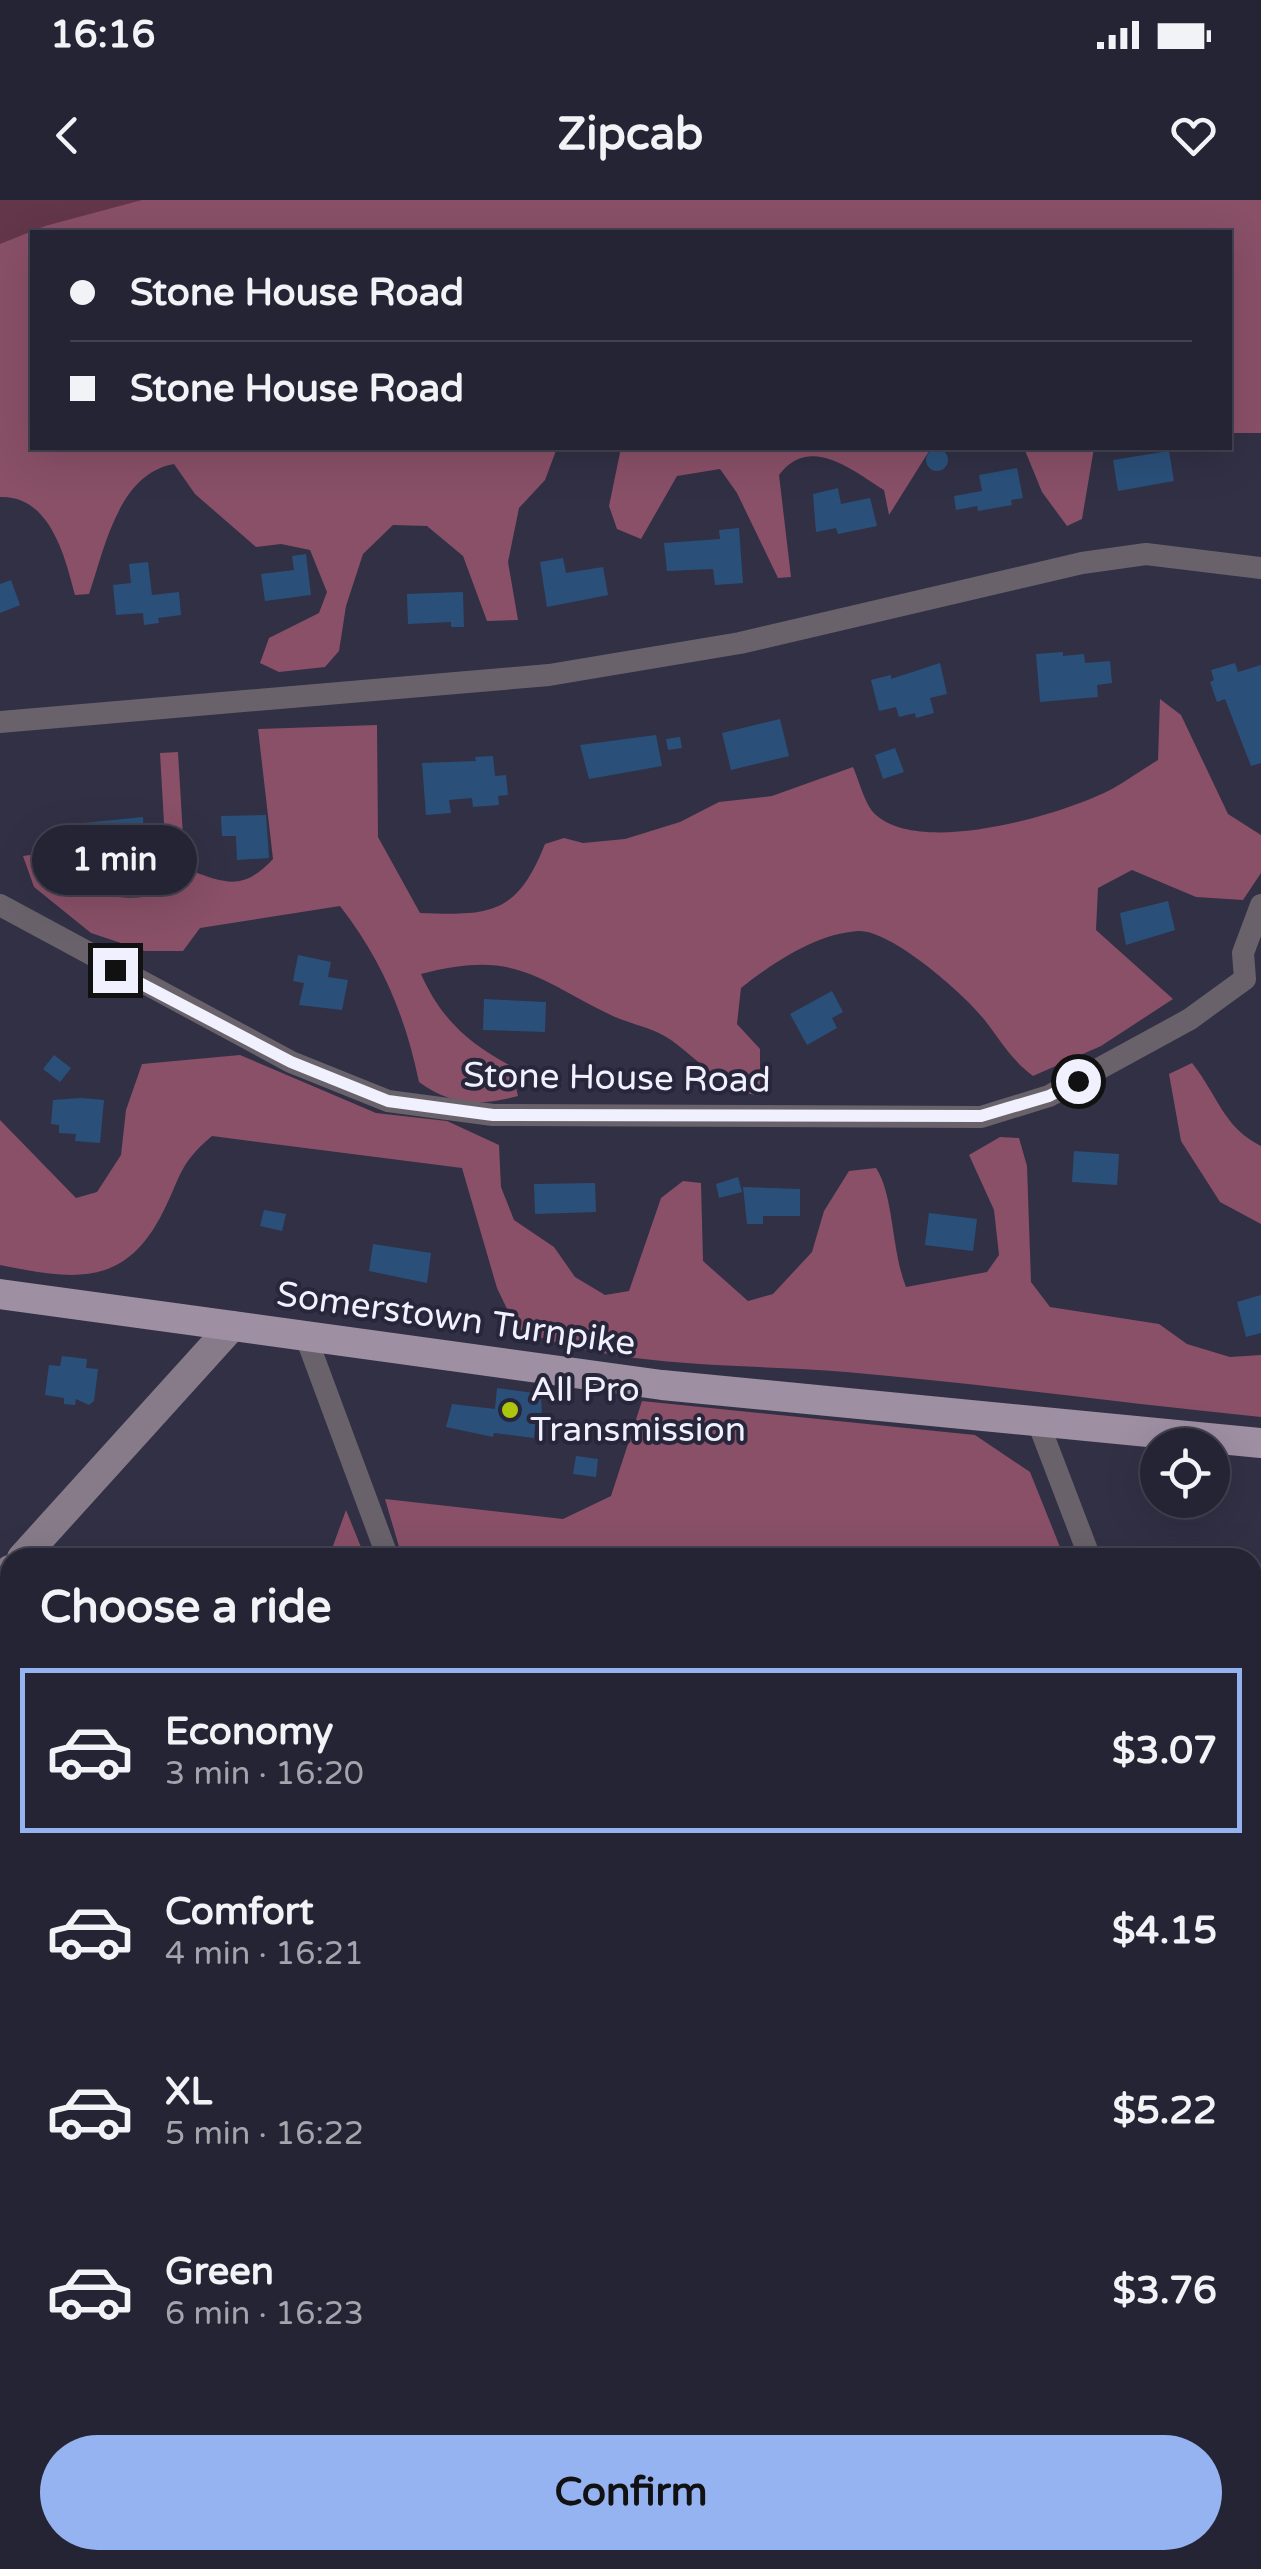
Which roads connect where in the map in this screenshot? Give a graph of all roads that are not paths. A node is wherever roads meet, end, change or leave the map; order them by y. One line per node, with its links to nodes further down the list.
1 (1261, 568): 2 (street)
2 (0, 722)
3 (0, 905): 5 (street, Stone House Road)
4 (1261, 905): 5 (street, Stone House Road)
5 (1253, 975)
6 (0, 1294): 7 (main road, Somerstown Turnpike)
7 (232, 1326): 8 (main road, Somerstown Turnpike); 11 (street)
8 (306, 1336): 9 (main road, Somerstown Turnpike); 12 (street)
9 (1038, 1422): 10 (main road, Somerstown Turnpike); 13 (street)
10 (1261, 1443)
11 (31, 1548)
12 (384, 1548)
13 (1086, 1548)

